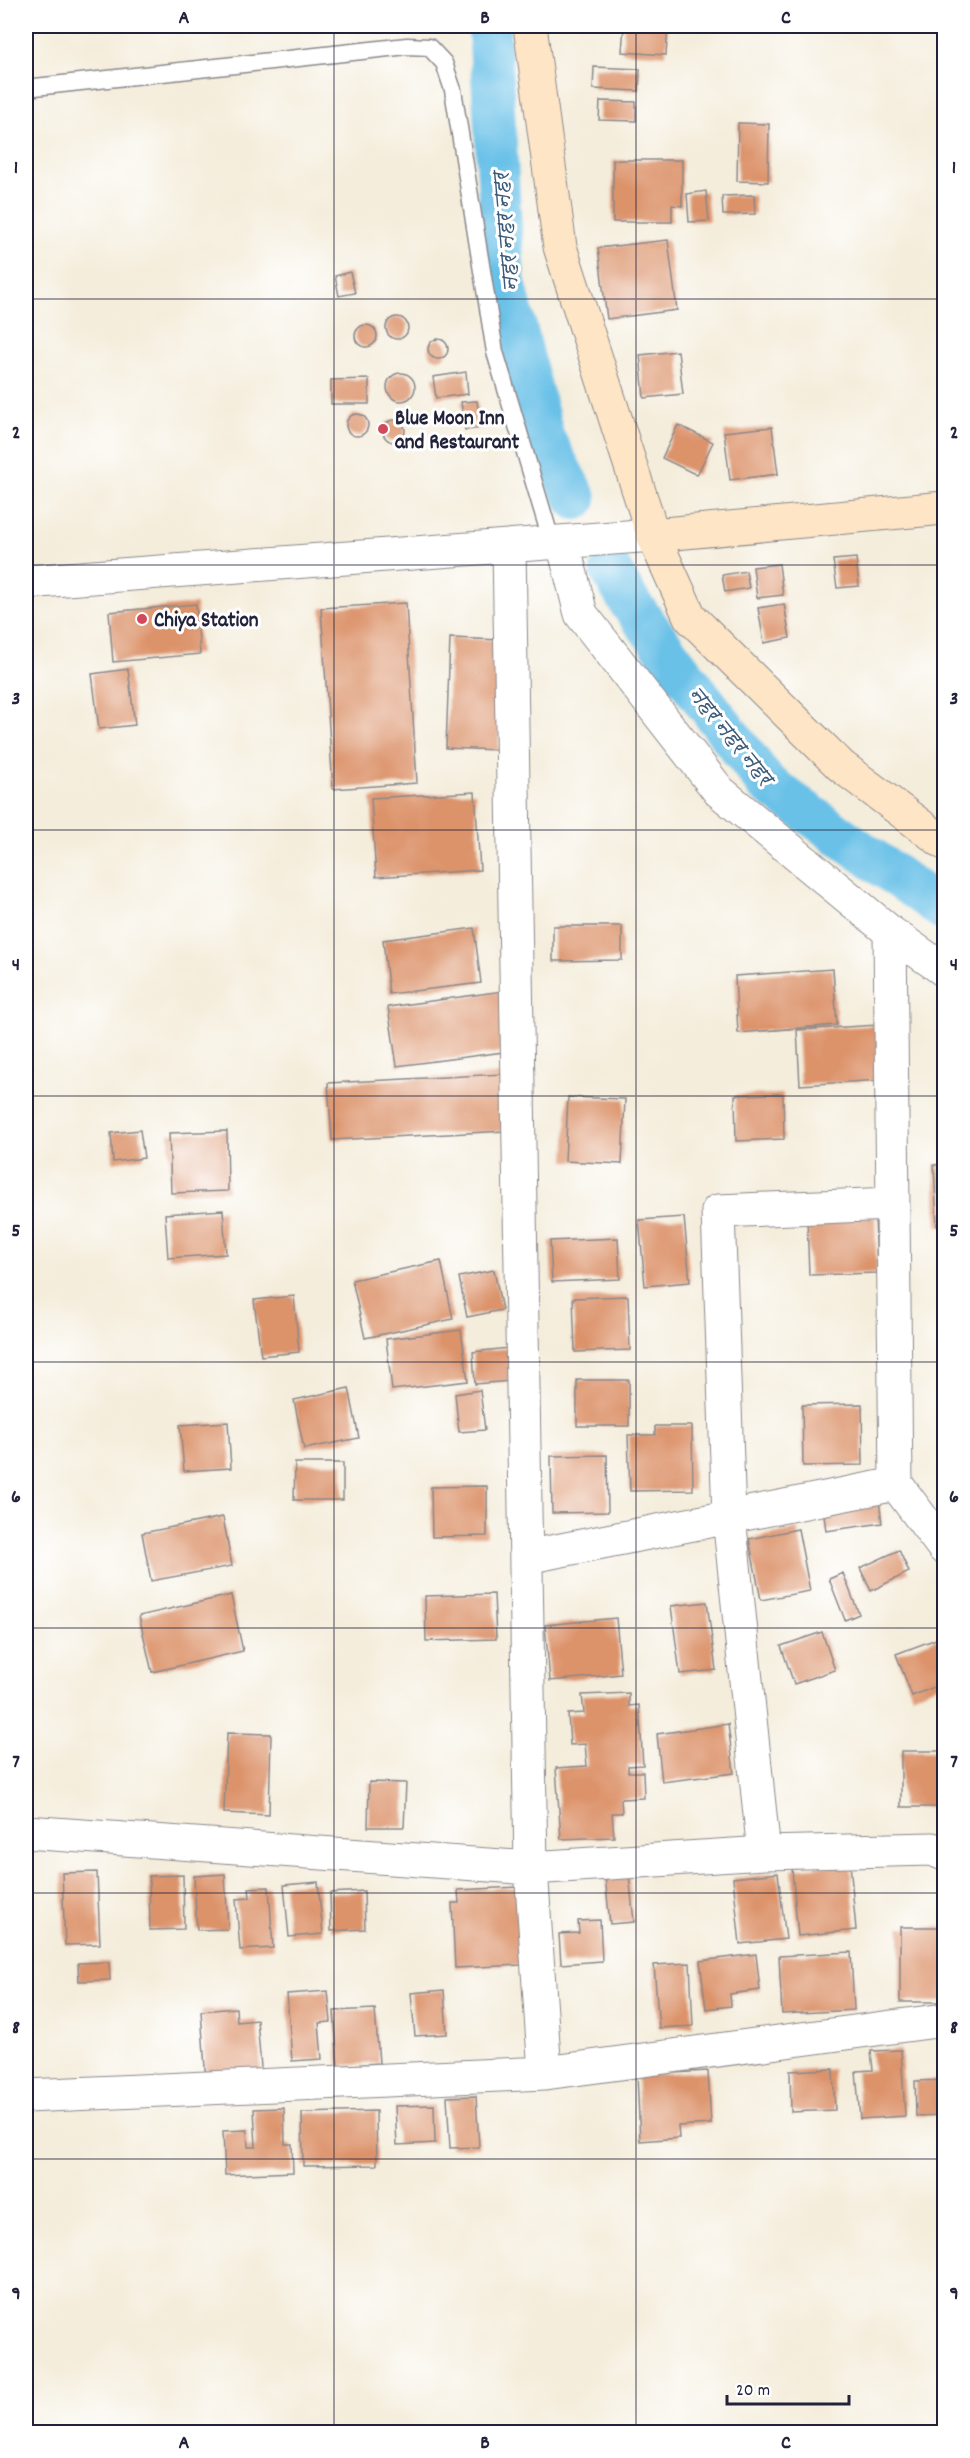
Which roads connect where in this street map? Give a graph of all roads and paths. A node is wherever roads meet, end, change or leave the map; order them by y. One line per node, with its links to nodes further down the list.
1 (530, 26): 4 (main road)
2 (26, 88): 5 (lane)
3 (945, 508): 4 (main road)
4 (653, 534): 5 (street); 8 (main road)
5 (558, 543): 6 (street); 9 (street)
6 (509, 547): 7 (street); 15 (street)
7 (26, 582)
8 (945, 843)
9 (890, 932): 10 (street); 11 (street)
10 (945, 970)
11 (893, 1204): 12 (street); 13 (street)
12 (896, 1484): 13 (street); 14 (street)
13 (729, 1517): 15 (street); 17 (street)
14 (945, 1548)
15 (526, 1557): 19 (street)
16 (26, 1832): 19 (street)
17 (764, 1853): 18 (street); 19 (street)
18 (945, 1854)
19 (531, 1868): 21 (street)
20 (945, 2020): 21 (street)
21 (545, 2073): 22 (street)
22 (26, 2096)

